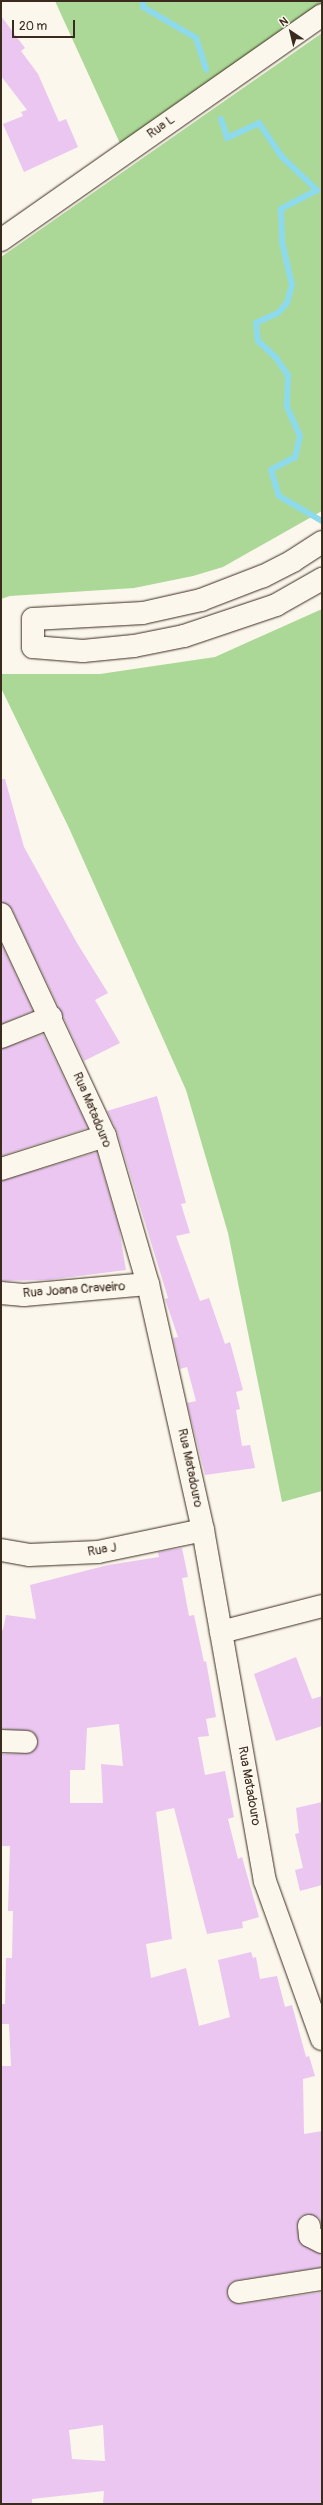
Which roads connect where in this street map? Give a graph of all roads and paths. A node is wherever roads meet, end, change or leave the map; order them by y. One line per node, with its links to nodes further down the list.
1 (322, 15): 2 (street, Rua L)
2 (1, 240)
3 (318, 545): 4 (street)
4 (322, 579)
5 (1, 914): 6 (street, Rua Matadouro)
6 (51, 1017): 7 (street); 8 (street, Rua Matadouro)
7 (1, 1037)
8 (106, 1136): 9 (street); 10 (street, Rua Matadouro)
9 (1, 1168)
10 (148, 1284): 11 (street, Rua Joana Craveiro); 12 (street, Rua Matadouro)
11 (1, 1293)
12 (203, 1530): 13 (street, Rua J); 15 (street, Rua Matadouro)
13 (1, 1550)
14 (322, 1606): 15 (street)
15 (221, 1632): 18 (street, Rua Matadouro)
16 (1, 1742): 17 (street)
17 (26, 1742)
18 (322, 2039)
19 (322, 2279): 20 (street)
20 (239, 2292)

